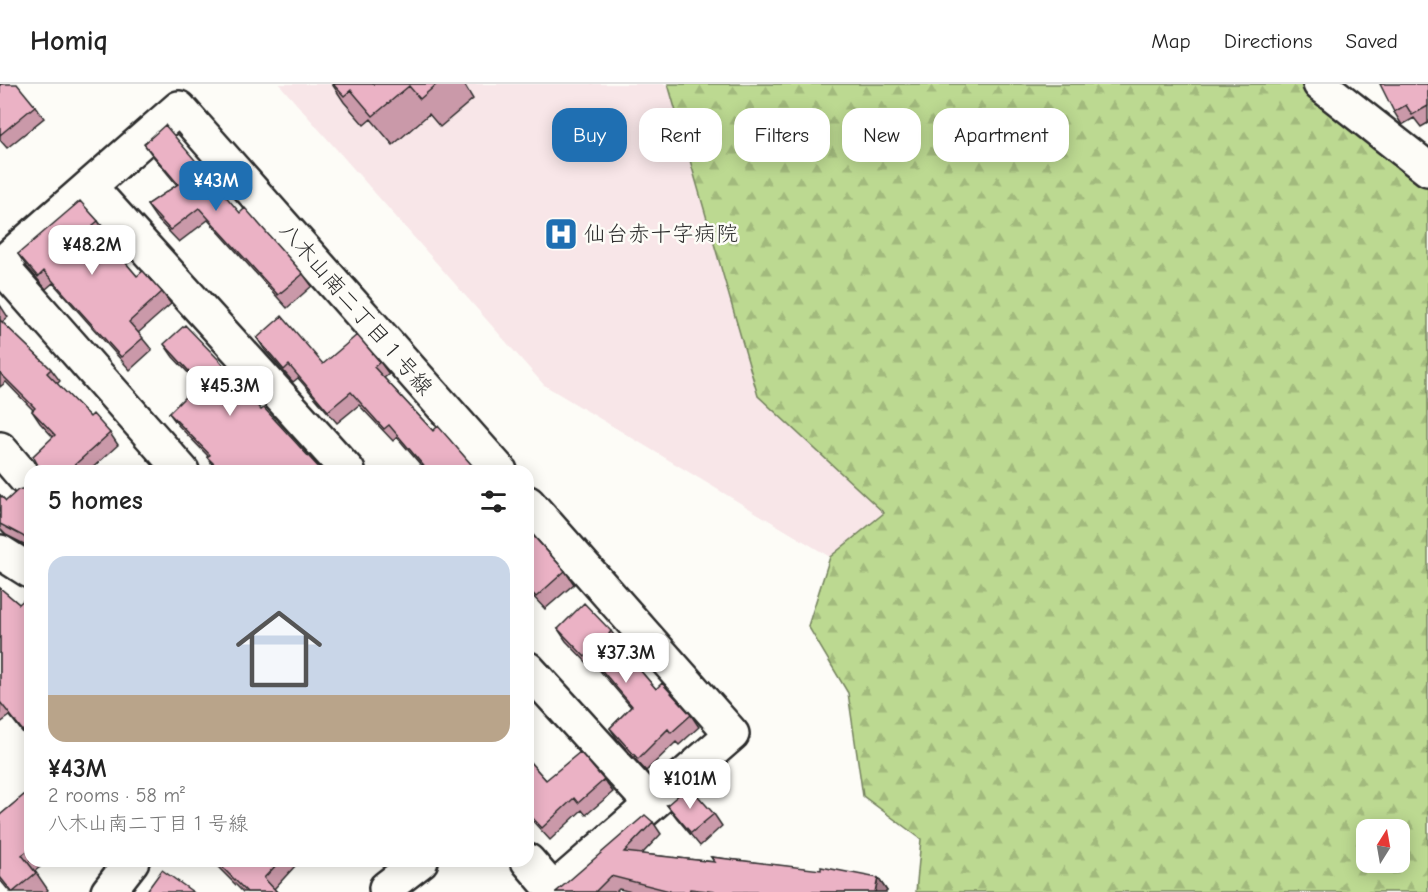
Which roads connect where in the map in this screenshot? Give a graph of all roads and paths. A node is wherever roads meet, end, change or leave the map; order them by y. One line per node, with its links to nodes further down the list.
1 (1320, 84): 2 (street)
2 (1427, 168)
3 (90, 187): 4 (street, 八木山南二丁目１号線); 7 (street); 8 (street, 八木山南二丁目１号線)
4 (0, 265): 6 (street, 八木山南二丁目１号線)
5 (0, 449): 9 (street)
6 (167, 465)
7 (343, 465)
8 (495, 465)
9 (24, 477)
10 (534, 510): 14 (street)
11 (0, 552): 12 (street)
12 (24, 567)
13 (534, 676): 14 (street)
14 (651, 804): 17 (street)
15 (127, 867): 18 (street)
16 (412, 867): 19 (street)
17 (533, 867)
18 (108, 892)
19 (389, 892)

